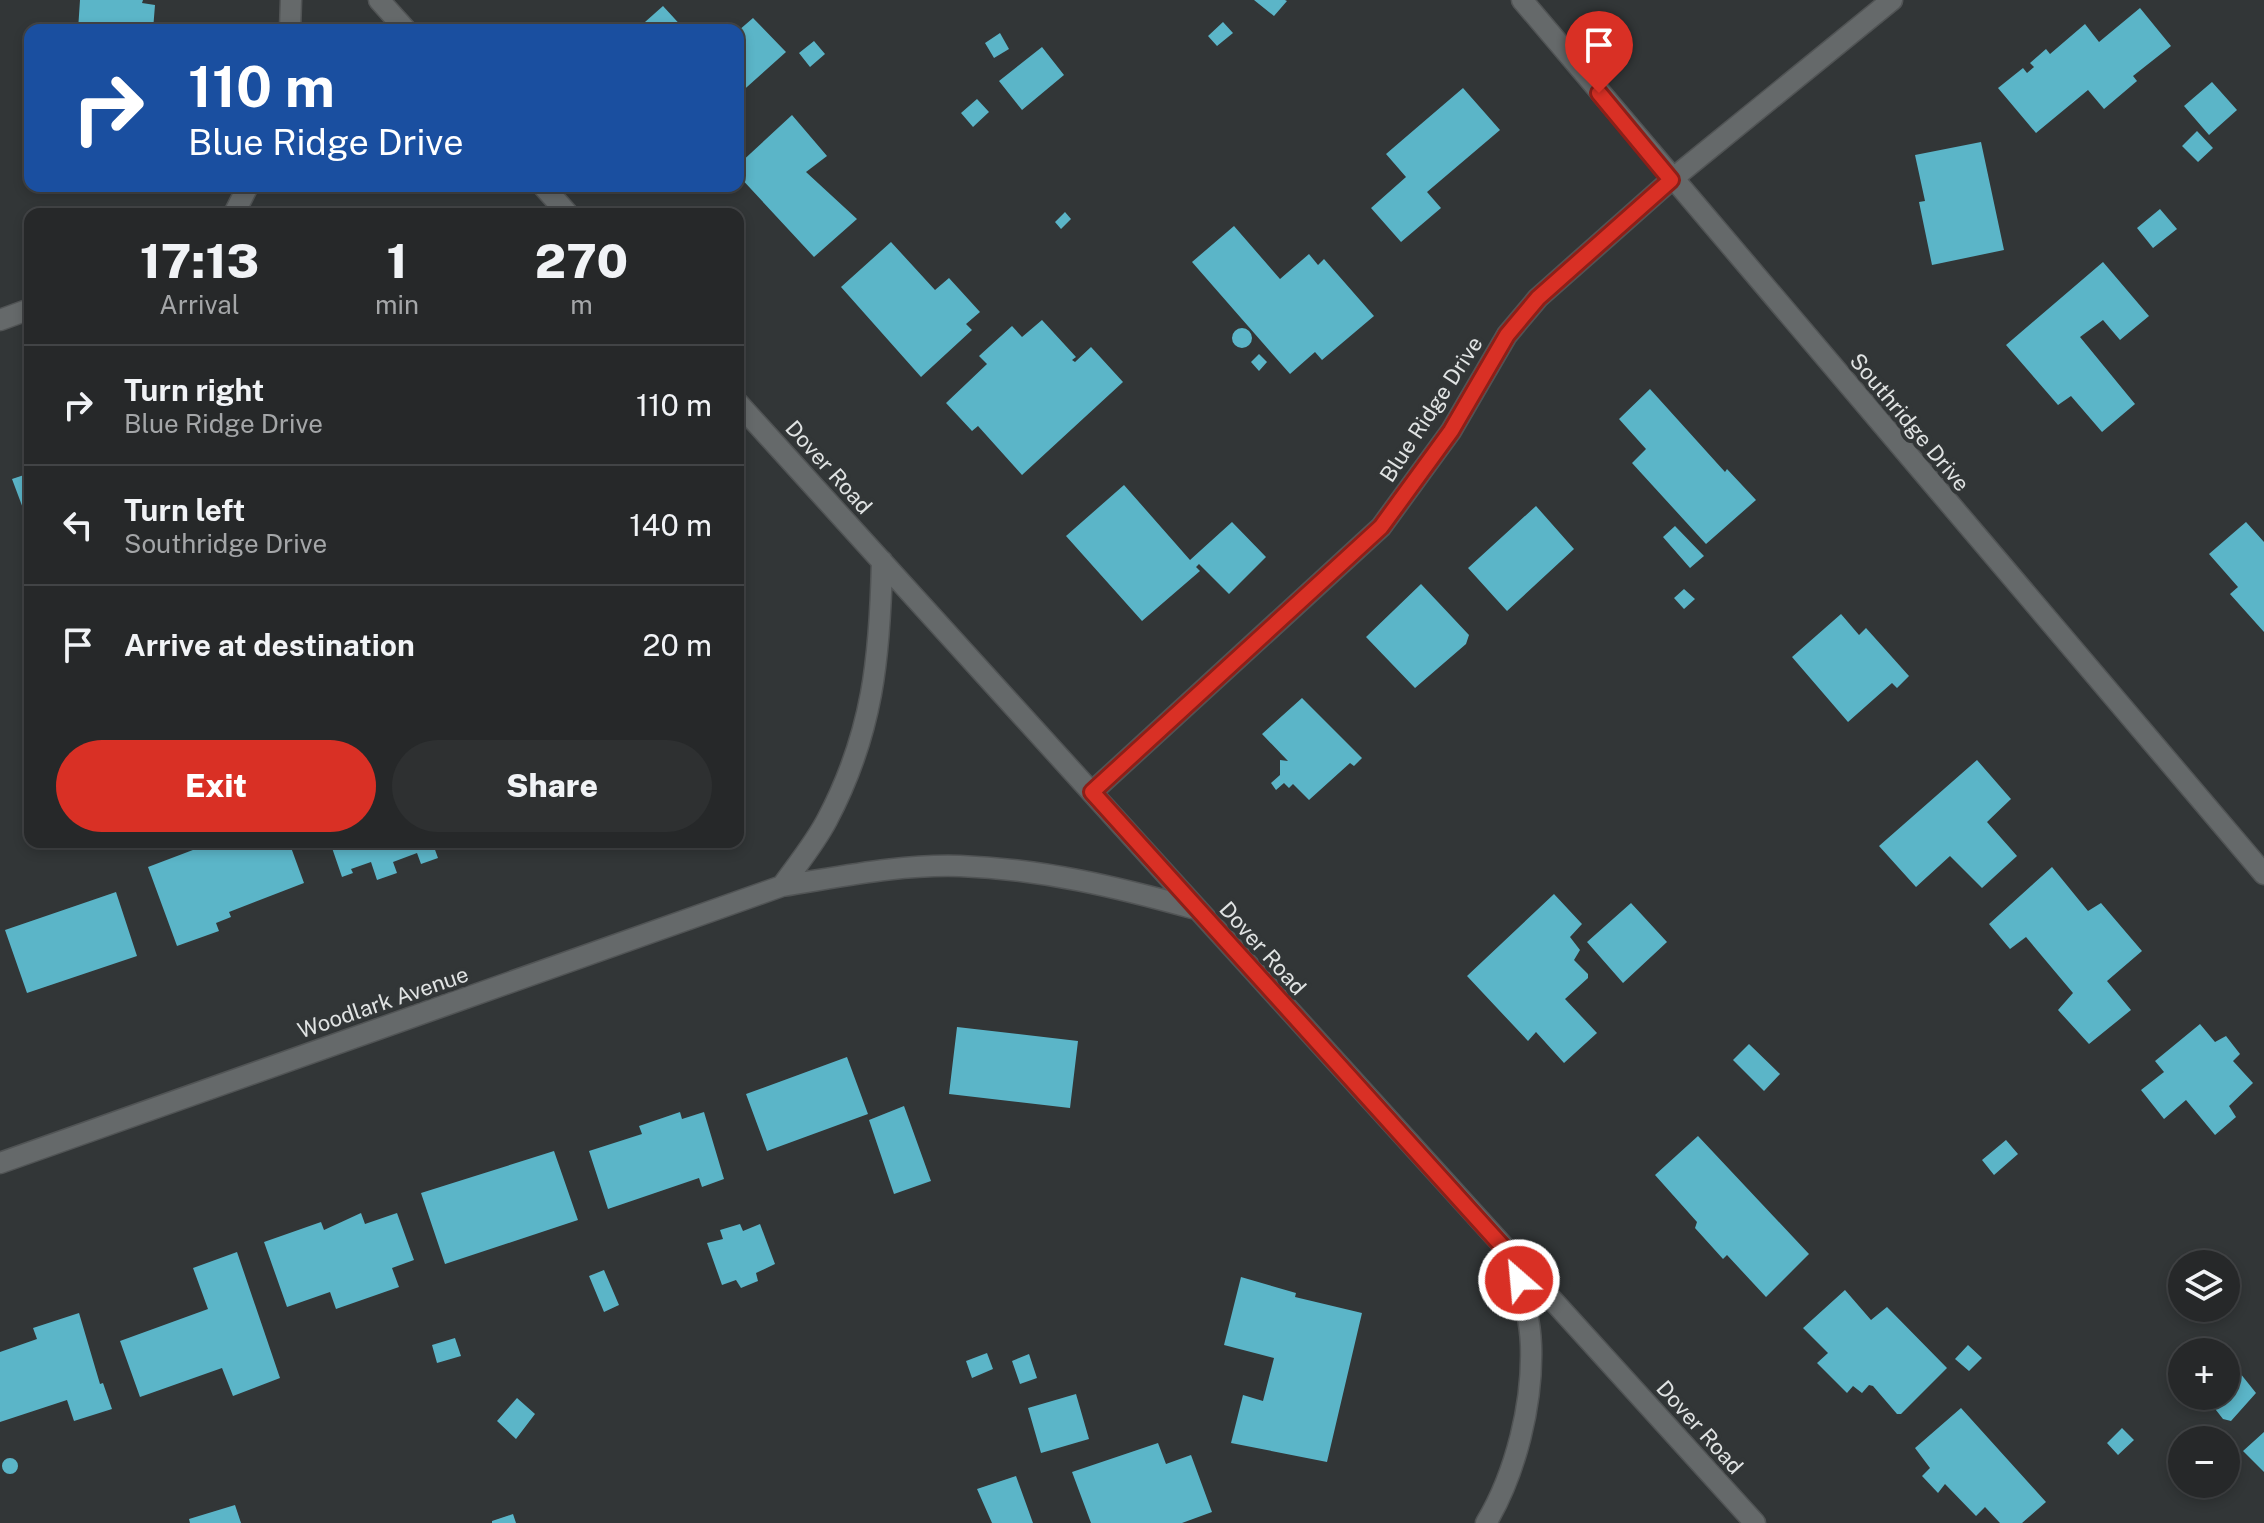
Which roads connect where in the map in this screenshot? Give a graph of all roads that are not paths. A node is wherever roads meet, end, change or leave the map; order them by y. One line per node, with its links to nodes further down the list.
1 (291, 0): 5 (street)
2 (379, 0): 6 (street)
3 (1522, 0): 7 (street, Southridge Drive)
4 (1892, 0): 7 (street, Blue Ridge Drive)
5 (290, 24)
6 (401, 24)
7 (1671, 180): 14 (street, Blue Ridge Drive); 15 (street, Southridge Drive)
8 (548, 192): 9 (street)
9 (563, 208)
10 (24, 311): 11 (street)
11 (0, 320)
12 (744, 410): 13 (street, Dover Road)
13 (882, 561): 14 (street, Dover Road); 16 (street)
14 (1092, 792): 17 (street, Dover Road)
15 (2264, 874)
16 (782, 886): 17 (street, Woodlark Avenue); 18 (street, Woodlark Avenue)
17 (1196, 909): 19 (street, Dover Road)
18 (0, 1163)
19 (1511, 1256): 20 (street); 21 (street, Dover Road)
20 (1486, 1523)
21 (1755, 1523)

